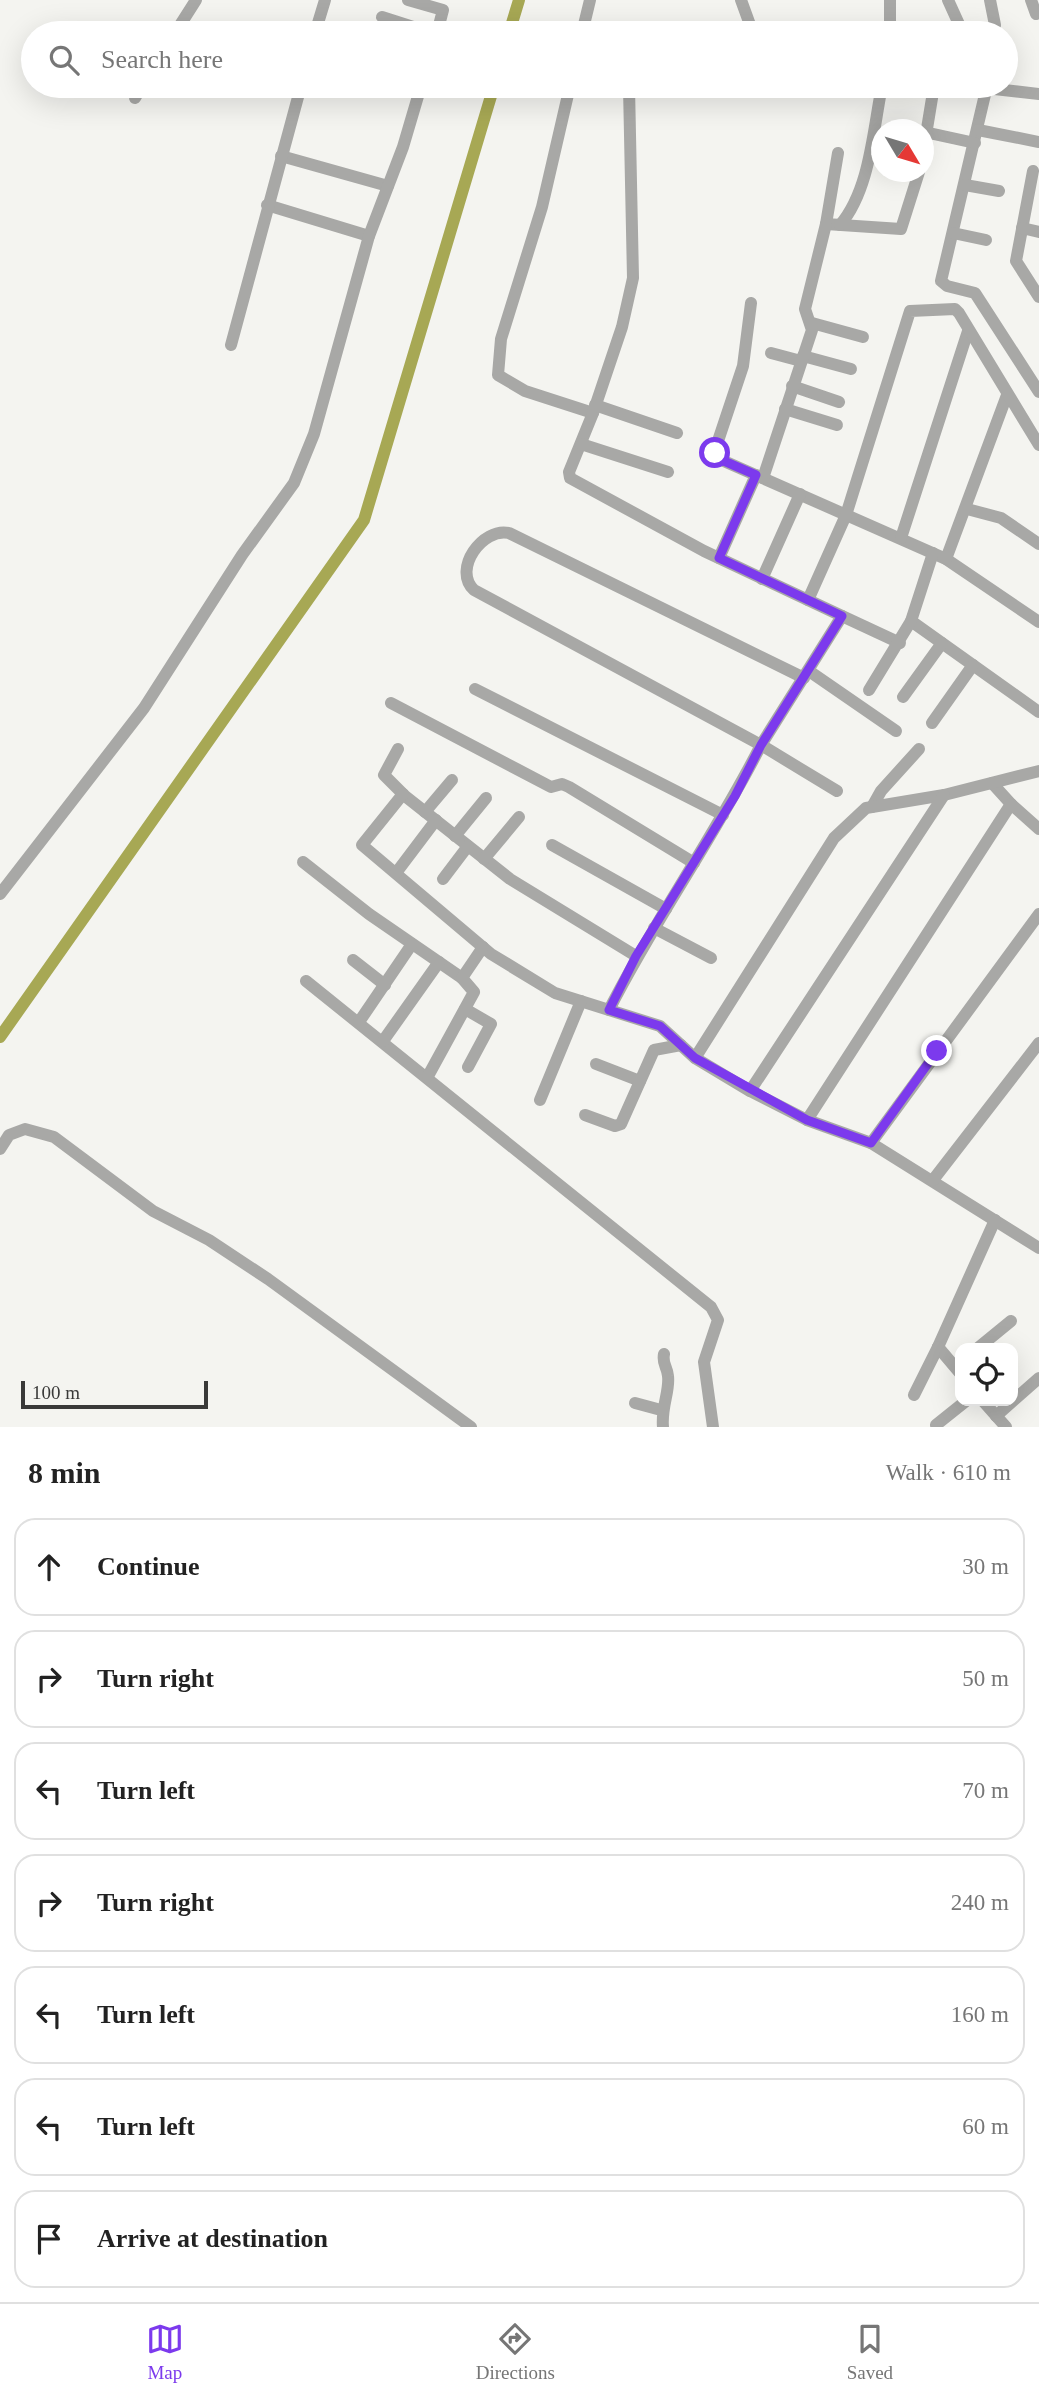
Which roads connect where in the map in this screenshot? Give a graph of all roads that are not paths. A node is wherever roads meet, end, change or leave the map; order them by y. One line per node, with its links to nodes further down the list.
1 (196, 0): 12 (street)
2 (325, 0): 13 (street)
3 (408, 0): 15 (street)
4 (590, 0): 16 (street)
5 (741, 0): 17 (street)
6 (890, 0): 18 (street)
7 (948, 0): 19 (street)
8 (990, 0): 20 (street)
9 (1031, 0): 10 (street)
10 (1036, 14)
11 (382, 18): 14 (street)
12 (183, 21)
13 (319, 21)
14 (393, 21)
15 (439, 21)
16 (585, 21)
17 (749, 21)
18 (890, 21)
19 (958, 21)
20 (994, 21)
21 (1018, 92): 22 (street)
22 (1039, 94)
23 (298, 98): 35 (street)
24 (417, 98): 39 (street)
25 (567, 98): 63 (street)
26 (629, 98): 63 (street)
27 (879, 98): 44 (street)
28 (933, 98): 30 (street)
29 (985, 98): 32 (street)
30 (930, 119)
31 (934, 133): 32 (street)
32 (977, 136): 33 (street); 38 (street)
33 (1039, 142)
34 (838, 153): 43 (street)
35 (281, 156): 39 (street); 42 (street)
36 (1033, 171): 41 (street)
37 (916, 182): 44 (street)
38 (965, 185): 40 (street); 47 (street)
39 (388, 186): 48 (street)
40 (999, 191)
41 (1034, 195): 45 (street)
42 (267, 205): 48 (street); 55 (street)
43 (826, 224): 44 (street); 52 (street)
44 (840, 225)
45 (1022, 228): 46 (street); 50 (street)
46 (1039, 232)
47 (953, 233): 49 (street); 60 (street)
48 (369, 236): 120 (street)
49 (986, 240)
50 (1039, 297)
51 (751, 303): 70 (street)
52 (811, 323): 54 (street); 57 (street)
53 (968, 331): 61 (street); 73 (street); 74 (street)
54 (863, 337)
55 (231, 345)
56 (771, 353): 57 (street)
57 (802, 358): 58 (street); 59 (street)
58 (851, 369)
59 (792, 386): 62 (street); 64 (street)
60 (1039, 392)
61 (1007, 394): 68 (street); 72 (street)
62 (839, 402)
63 (594, 409): 66 (street); 67 (street)
64 (785, 409): 65 (street); 70 (street)
65 (836, 425)
66 (677, 433)
67 (581, 444): 69 (street); 77 (street)
68 (1039, 445)
69 (668, 472)
70 (760, 477): 71 (street); 77 (street)
71 (800, 494): 73 (street); 79 (street)
72 (967, 509): 75 (street); 78 (street)
73 (846, 515): 74 (street); 80 (street)
74 (901, 538): 76 (street)
75 (1039, 544)
76 (933, 553): 78 (street); 82 (street)
77 (719, 558): 79 (street)
78 (946, 559): 83 (street)
79 (762, 579): 80 (street)
80 (808, 600): 81 (street)
81 (842, 616): 84 (street); 87 (street)
82 (911, 621): 84 (street); 85 (street)
83 (1039, 622)
84 (900, 643): 89 (street)
85 (942, 643): 86 (street); 90 (street)
86 (973, 665): 92 (street); 93 (street)
87 (806, 674): 94 (street); 95 (street); 95 (street)
88 (475, 689): 108 (street)
89 (869, 690)
90 (903, 697)
91 (391, 703): 117 (street)
92 (1039, 712)
93 (932, 723)
94 (896, 731)
95 (761, 745): 101 (street); 108 (street)
96 (398, 749): 102 (street)
97 (919, 750): 106 (street)
98 (1039, 771): 100 (street)
99 (452, 779): 107 (street)
100 (992, 783): 103 (street); 105 (street)
101 (837, 791)
102 (403, 794): 107 (street); 118 (street)
103 (944, 795): 106 (street); 145 (street)
104 (486, 798): 112 (street)
105 (1011, 804): 111 (street); 148 (street)
106 (872, 807): 140 (street)
107 (425, 812): 110 (street)
108 (723, 815): 117 (street)
109 (519, 817): 115 (street)
110 (436, 820): 112 (street); 118 (street)
111 (1039, 829)
112 (455, 836): 114 (street)
113 (552, 845): 121 (street)
114 (468, 846): 115 (street); 119 (street)
115 (484, 859): 126 (street)
116 (303, 862): 124 (street)
117 (694, 863): 121 (street)
118 (396, 873): 125 (street)
119 (443, 879)
120 (0, 894)
121 (666, 909): 123 (street)
122 (1039, 914): 150 (street)
123 (654, 928): 126 (street); 127 (street)
124 (412, 944): 129 (street); 132 (street)
125 (483, 947): 130 (street); 133 (street)
126 (636, 956): 135 (street)
127 (711, 958)
128 (354, 960): 132 (street)
129 (439, 962): 130 (street); 137 (street)
130 (462, 978): 134 (street)
131 (306, 981): 136 (street)
132 (385, 985): 136 (street)
133 (581, 1001): 135 (street); 146 (street)
134 (466, 1009): 142 (street); 143 (street)
135 (609, 1010): 139 (street)
136 (359, 1022): 137 (street)
137 (383, 1041): 143 (street)
138 (1039, 1043): 152 (street)
139 (681, 1045): 140 (street); 144 (street)
140 (695, 1058): 145 (street)
141 (596, 1063): 144 (street)
142 (468, 1067)
143 (428, 1076): 170 (street)
144 (640, 1081): 147 (street)
145 (750, 1091): 148 (street)
146 (540, 1100)
147 (585, 1115)
148 (807, 1120): 150 (street)
149 (5, 1132): 151 (street); 168 (street)
150 (871, 1143): 152 (street)
151 (0, 1149)
152 (933, 1180): 153 (street)
153 (996, 1220): 154 (street); 157 (street)
154 (1039, 1248)
155 (1011, 1321): 156 (street)
156 (984, 1343)
157 (938, 1346): 159 (street); 161 (street)
158 (664, 1354): 165 (street)
159 (955, 1364)
160 (1039, 1378): 166 (street)
161 (914, 1395)
162 (635, 1403): 165 (street)
163 (960, 1406): 167 (street)
164 (988, 1406): 166 (street)
165 (661, 1410): 169 (street)
166 (996, 1416): 171 (street)
167 (936, 1425)
168 (471, 1427)
169 (663, 1427)
170 (713, 1427)
171 (1006, 1427)

